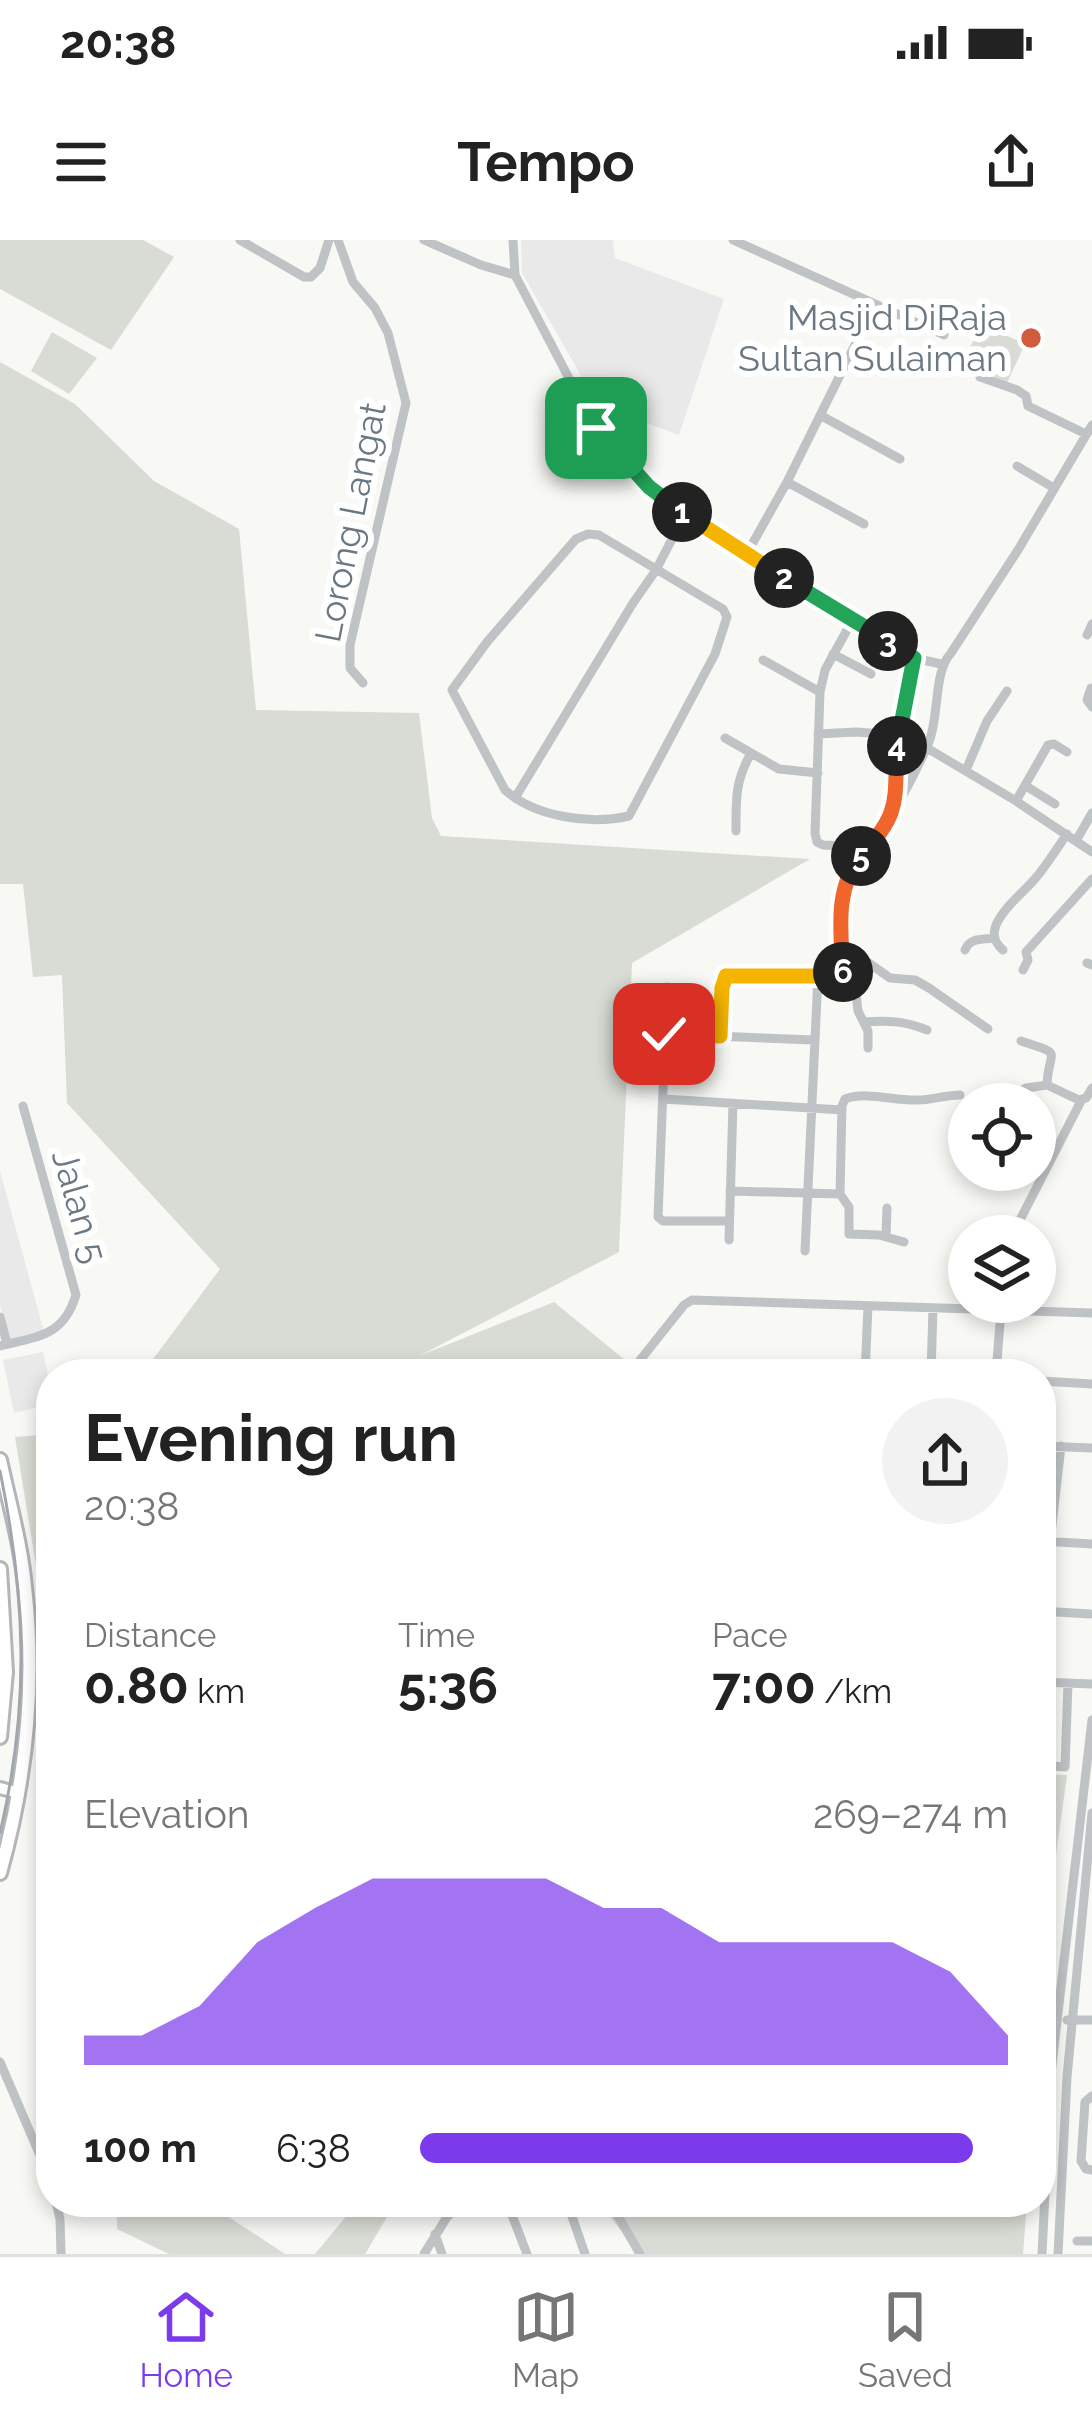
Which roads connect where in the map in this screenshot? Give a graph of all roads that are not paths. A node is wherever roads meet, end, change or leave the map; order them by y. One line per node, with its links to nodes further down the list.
1 (240, 240): 2 (street)
2 (329, 240)
3 (338, 240): 27 (street, Lorong Langat)
4 (424, 240): 7 (street)
5 (513, 240): 7 (street)
6 (733, 240): 8 (street)
7 (515, 275): 17 (street)
8 (944, 335)
9 (928, 369): 11 (street)
10 (980, 377): 12 (street)
11 (820, 415): 13 (street); 15 (street)
12 (1089, 430): 16 (street)
13 (900, 459)
14 (1017, 466): 16 (street)
15 (787, 482): 18 (street); 19 (street)
16 (1054, 488): 25 (street)
17 (685, 514): 19 (street); 20 (street)
18 (864, 524)
19 (746, 554): 21 (street)
20 (656, 571): 41 (street); 41 (street); 41 (street)
21 (853, 620): 22 (street); 23 (street)
22 (833, 654): 26 (street); 29 (street)
23 (914, 658): 25 (street); 33 (street)
24 (763, 660): 29 (street)
25 (941, 664): 35 (street)
26 (871, 674)
27 (363, 682)
28 (1091, 688): 31 (street)
29 (820, 692): 32 (street)
30 (1007, 692): 38 (street)
31 (1092, 707)
32 (818, 734): 33 (street); 39 (street)
33 (897, 735): 42 (street)
34 (725, 738): 37 (street)
35 (927, 748): 38 (street); 42 (street)
36 (1067, 752): 40 (street)
37 (751, 753): 39 (street); 45 (street)
38 (964, 766): 40 (street)
39 (818, 773): 47 (street)
40 (1021, 794): 43 (street); 46 (street)
41 (515, 798)
42 (897, 803): 47 (street)
43 (1055, 804)
44 (1092, 813): 46 (street)
45 (736, 831)
46 (1072, 837): 48 (street); 50 (street)
47 (870, 847): 51 (street)
48 (1092, 852)
49 (1092, 879): 54 (street)
50 (994, 938): 52 (street); 53 (street)
51 (842, 944): 56 (street); 59 (street)
52 (965, 950)
53 (1003, 950)
54 (1023, 970)
55 (818, 976): 56 (street); 62 (street); 63 (street)
56 (843, 976): 58 (street)
57 (667, 987): 61 (street)
58 (863, 1022): 60 (street); 65 (street)
59 (988, 1029)
60 (926, 1030)
61 (664, 1034): 62 (street); 70 (street)
62 (720, 1036): 63 (street)
63 (814, 1040): 74 (street)
64 (1021, 1041): 66 (street)
65 (868, 1048)
66 (1047, 1083)
67 (1092, 1088): 71 (street)
68 (1056, 1090): 71 (street)
69 (948, 1095): 75 (street)
70 (663, 1099): 72 (street); 81 (street)
71 (1082, 1099): 80 (street)
72 (733, 1103): 74 (street); 76 (street)
73 (23, 1106): 93 (street, Jalan 5)
74 (810, 1108): 75 (street); 77 (street)
75 (842, 1109): 78 (street)
76 (730, 1191): 77 (street); 81 (street)
77 (807, 1192): 78 (street); 85 (street)
78 (840, 1194): 82 (street)
79 (887, 1208): 82 (street)
80 (1024, 1215)
81 (729, 1221): 83 (street)
82 (886, 1236): 84 (street)
83 (729, 1240)
84 (904, 1242)
85 (805, 1251)
86 (868, 1306): 87 (street); 94 (street); 95 (street)
87 (933, 1308): 88 (street); 96 (street)
88 (948, 1308)
89 (1056, 1312): 90 (street)
90 (1092, 1313)
91 (0, 1317): 93 (street)
92 (1000, 1323): 97 (street)
93 (4, 1345)
94 (641, 1359)
95 (866, 1359)
96 (932, 1359)
97 (997, 1359)
98 (1056, 1382): 99 (street)
99 (1092, 1384)
100 (1056, 1446): 101 (street)
101 (1061, 1446): 102 (street); 104 (street)
102 (1092, 1448)
103 (0, 1460): 119 (highway)
104 (1056, 1478)
105 (1056, 1542): 106 (street)
106 (1092, 1544)
107 (0, 1569): 114 (highway)
108 (1056, 1611): 109 (street)
109 (1090, 1614)
110 (1056, 1683): 111 (street)
111 (1068, 1683): 112 (street); 117 (street)
112 (1092, 1684)
113 (1092, 1720): 116 (street)
114 (2, 1723): 115 (highway)
115 (0, 1737)
116 (1089, 1760): 124 (street)
117 (1056, 1766)
118 (0, 1788): 119 (main road)
119 (19, 1793): 121 (highway)
120 (0, 1804): 121 (main road)
121 (16, 1809): 123 (highway)
122 (1092, 1814): 124 (street)
123 (0, 1873)
124 (1082, 1903): 126 (street); 127 (street)
125 (1092, 2018): 127 (street)
126 (1057, 2019): 127 (street); 128 (street)
127 (1071, 2020): 149 (street)
128 (1056, 2028)
129 (0, 2062): 131 (street)
130 (1092, 2096): 132 (street)
131 (36, 2146)
132 (1092, 2170)
133 (57, 2217): 142 (street)
134 (446, 2217): 139 (street)
135 (513, 2217): 145 (street)
136 (571, 2217): 146 (street)
137 (619, 2217): 147 (street)
138 (1044, 2217): 148 (street)
139 (435, 2234): 143 (street); 144 (street)
140 (1077, 2241): 141 (street)
141 (1092, 2241)
142 (61, 2254)
143 (424, 2254)
144 (442, 2254)
145 (527, 2254)
146 (585, 2254)
147 (640, 2254)
148 (1042, 2254)
149 (1058, 2254)

